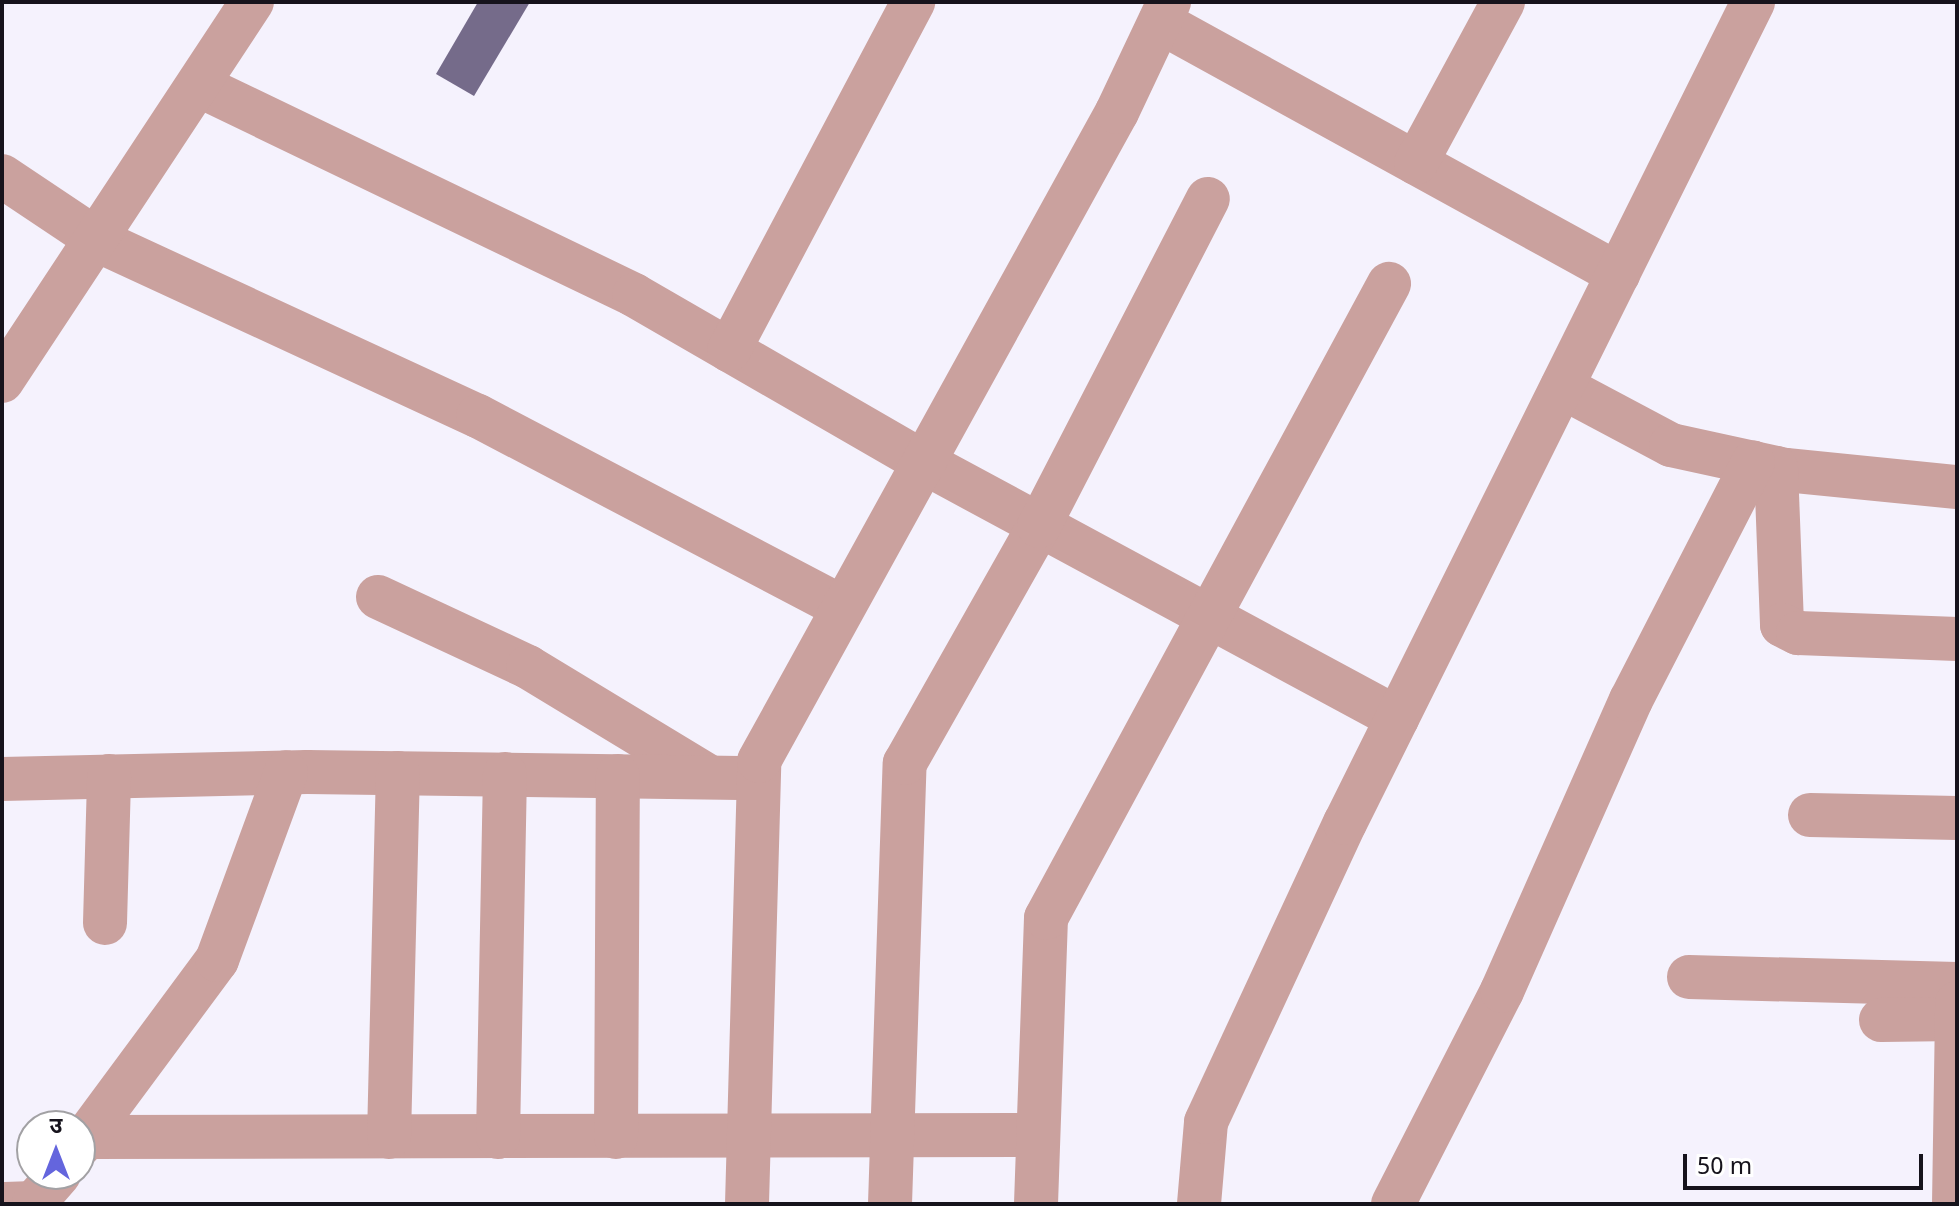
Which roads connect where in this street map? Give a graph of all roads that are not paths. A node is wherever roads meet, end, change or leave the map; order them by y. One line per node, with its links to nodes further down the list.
1 (252, 2): 6 (street)
2 (913, 2): 13 (street)
3 (1503, 2): 7 (street)
4 (1753, 2): 11 (street)
5 (1164, 12): 7 (street); 16 (street)
6 (200, 86): 10 (street); 13 (street)
7 (1416, 163): 11 (street)
8 (2, 176): 10 (street)
9 (1208, 199): 19 (street)
10 (99, 241): 14 (street); 21 (street)
11 (1618, 274): 15 (street)
12 (1389, 284): 22 (street)
13 (729, 350): 16 (street)
14 (2, 381)
15 (1562, 387): 17 (street); 24 (street)
16 (923, 462): 19 (street); 21 (street)
17 (1764, 465): 18 (street); 23 (street); 56 (street)
18 (1957, 487)
19 (1039, 526): 22 (street); 42 (street)
20 (378, 597): 30 (street)
21 (843, 608): 31 (street)
22 (1208, 618): 24 (street); 43 (street)
23 (1957, 639)
24 (1397, 718): 55 (street)
25 (286, 772): 26 (street); 28 (street); 41 (street)
26 (398, 773): 27 (street); 44 (street)
27 (505, 774): 29 (street); 45 (street)
28 (109, 776): 32 (street); 35 (street)
29 (618, 776): 30 (street); 46 (street)
30 (710, 777): 31 (street)
31 (758, 778): 47 (street)
32 (2, 779)
33 (1810, 815): 34 (street)
34 (1957, 818)
35 (105, 923)
36 (1689, 977): 37 (street)
37 (1957, 984)
38 (1957, 1003): 39 (street)
39 (1957, 1019): 40 (street); 50 (street)
40 (1881, 1020)
41 (96, 1123)
42 (892, 1133): 43 (street); 47 (street); 53 (street)
43 (1037, 1135): 54 (street)
44 (389, 1137): 45 (street); 48 (street)
45 (498, 1137): 46 (street)
46 (616, 1137): 47 (street)
47 (747, 1137): 52 (street)
48 (96, 1141)
49 (45, 1190): 51 (street)
50 (1955, 1190)
51 (5, 1204)
52 (747, 1204)
53 (890, 1204)
54 (1036, 1204)
55 (1199, 1204)
56 (1393, 1204)

